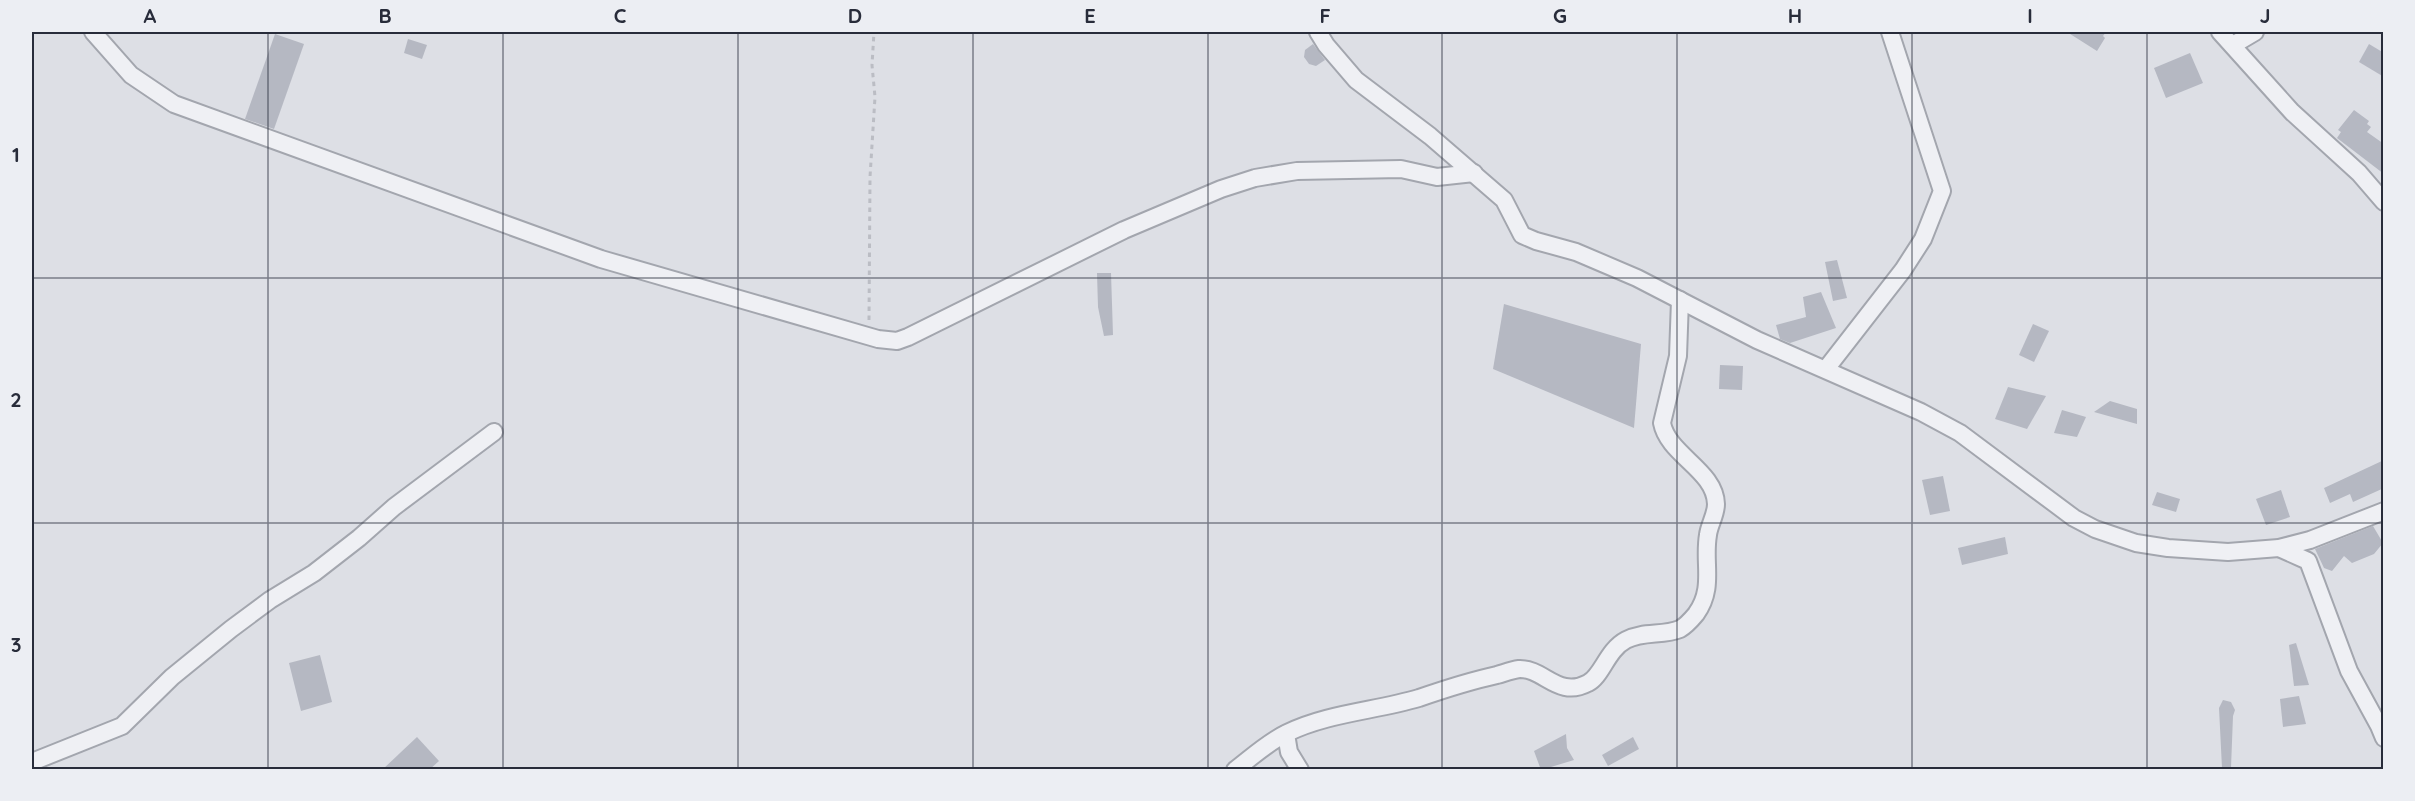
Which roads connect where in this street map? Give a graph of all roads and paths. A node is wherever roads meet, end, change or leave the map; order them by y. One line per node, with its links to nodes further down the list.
1 (93, 32): 11 (street)
2 (874, 32): 11 (path)
3 (1318, 32): 8 (street)
4 (1890, 32): 12 (street)
5 (2220, 32): 7 (street)
6 (2255, 32): 7 (street)
7 (2233, 45): 9 (street)
8 (1474, 173): 10 (street); 11 (street)
9 (2384, 202)
10 (1680, 300): 12 (street); 16 (street)
11 (869, 337)
12 (1826, 369): 15 (street)
13 (494, 432): 18 (street)
14 (2384, 511): 15 (street)
15 (2279, 548): 17 (street)
16 (1286, 734): 19 (street); 20 (street)
17 (2384, 738)
18 (32, 762)
19 (1235, 770)
20 (1300, 770)

